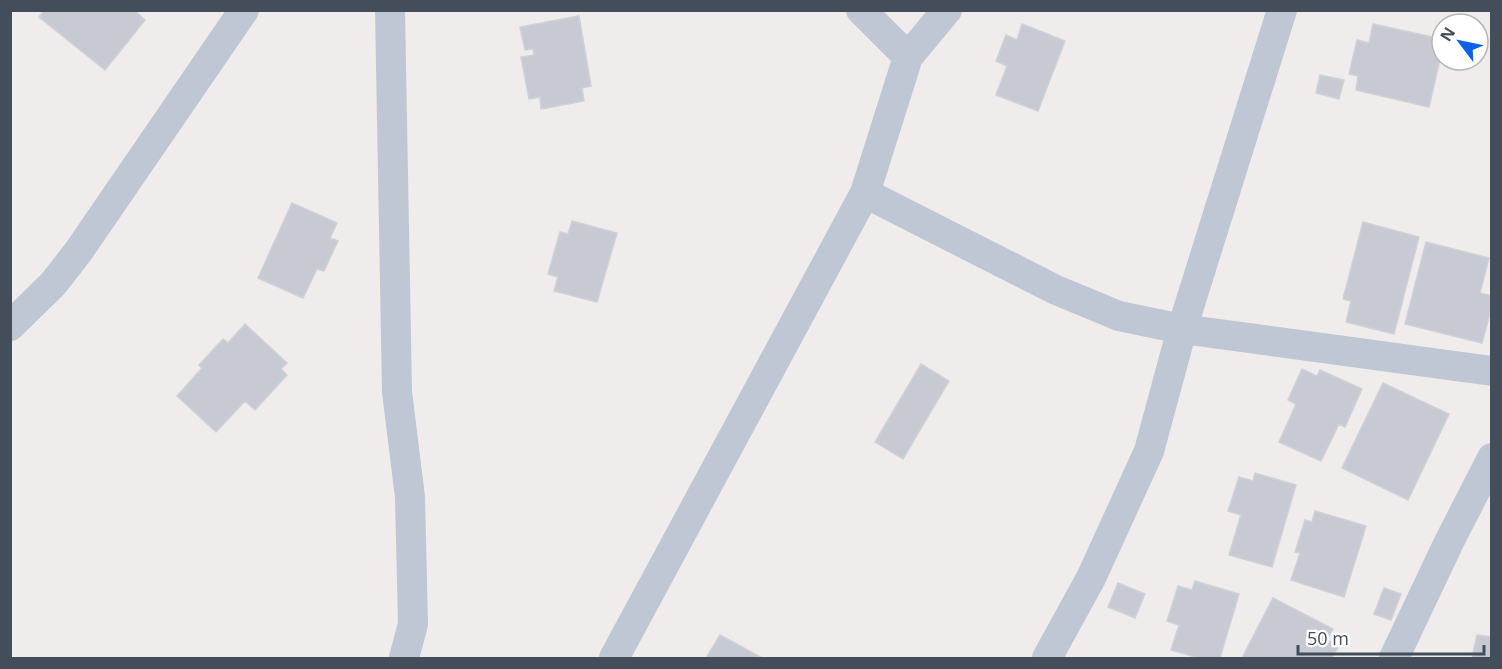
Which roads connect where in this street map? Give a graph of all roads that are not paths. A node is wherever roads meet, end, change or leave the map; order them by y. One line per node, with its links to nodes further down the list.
1 (244, 10): 8 (street)
2 (390, 10): 12 (street)
3 (861, 10): 6 (street)
4 (947, 10): 6 (street)
5 (1282, 10): 9 (street)
6 (908, 57): 7 (street)
7 (865, 193): 9 (street); 13 (street)
8 (10, 326)
9 (1182, 329): 10 (street); 14 (street)
10 (1491, 371)
11 (1491, 458): 15 (street)
12 (404, 658)
13 (614, 658)
14 (1047, 658)
15 (1394, 658)

